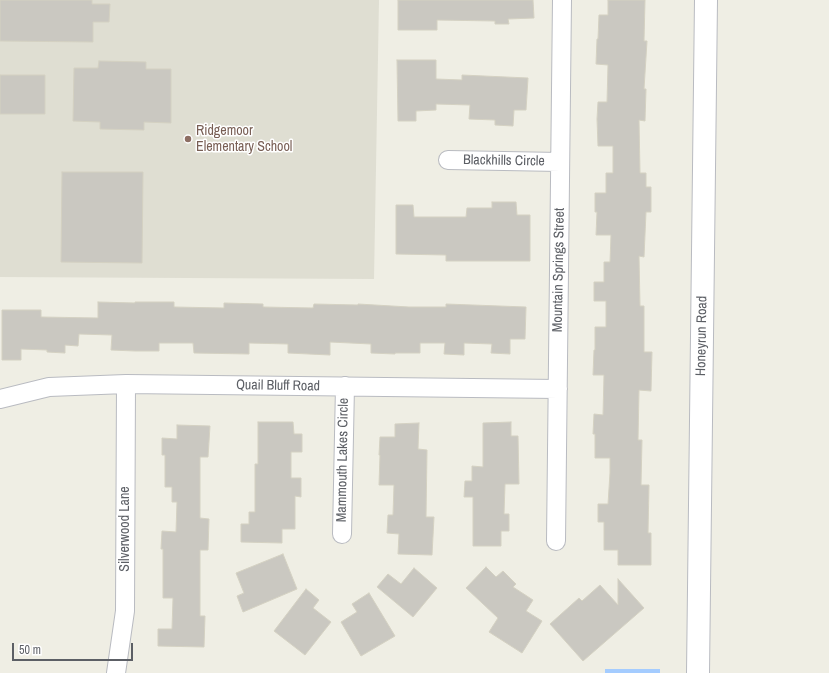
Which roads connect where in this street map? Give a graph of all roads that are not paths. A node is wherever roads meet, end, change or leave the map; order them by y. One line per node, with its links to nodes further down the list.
1 (562, 0): 4 (street, Mountain Springs Street)
2 (706, 0): 12 (street, Honeyrun Road)
3 (448, 160): 4 (street, Blackhills Circle)
4 (560, 162): 7 (street, Mountain Springs Street)
5 (126, 384): 6 (street, Quail Bluff Road); 8 (street, Quail Bluff Road); 11 (street, Silverwood Lane)
6 (345, 386): 7 (street, Quail Bluff Road); 9 (street, Mammouth Lakes Circle)
7 (558, 389): 10 (street, Mountain Springs Street)
8 (0, 398)
9 (342, 534)
10 (556, 540)
11 (116, 673)
12 (698, 673)

